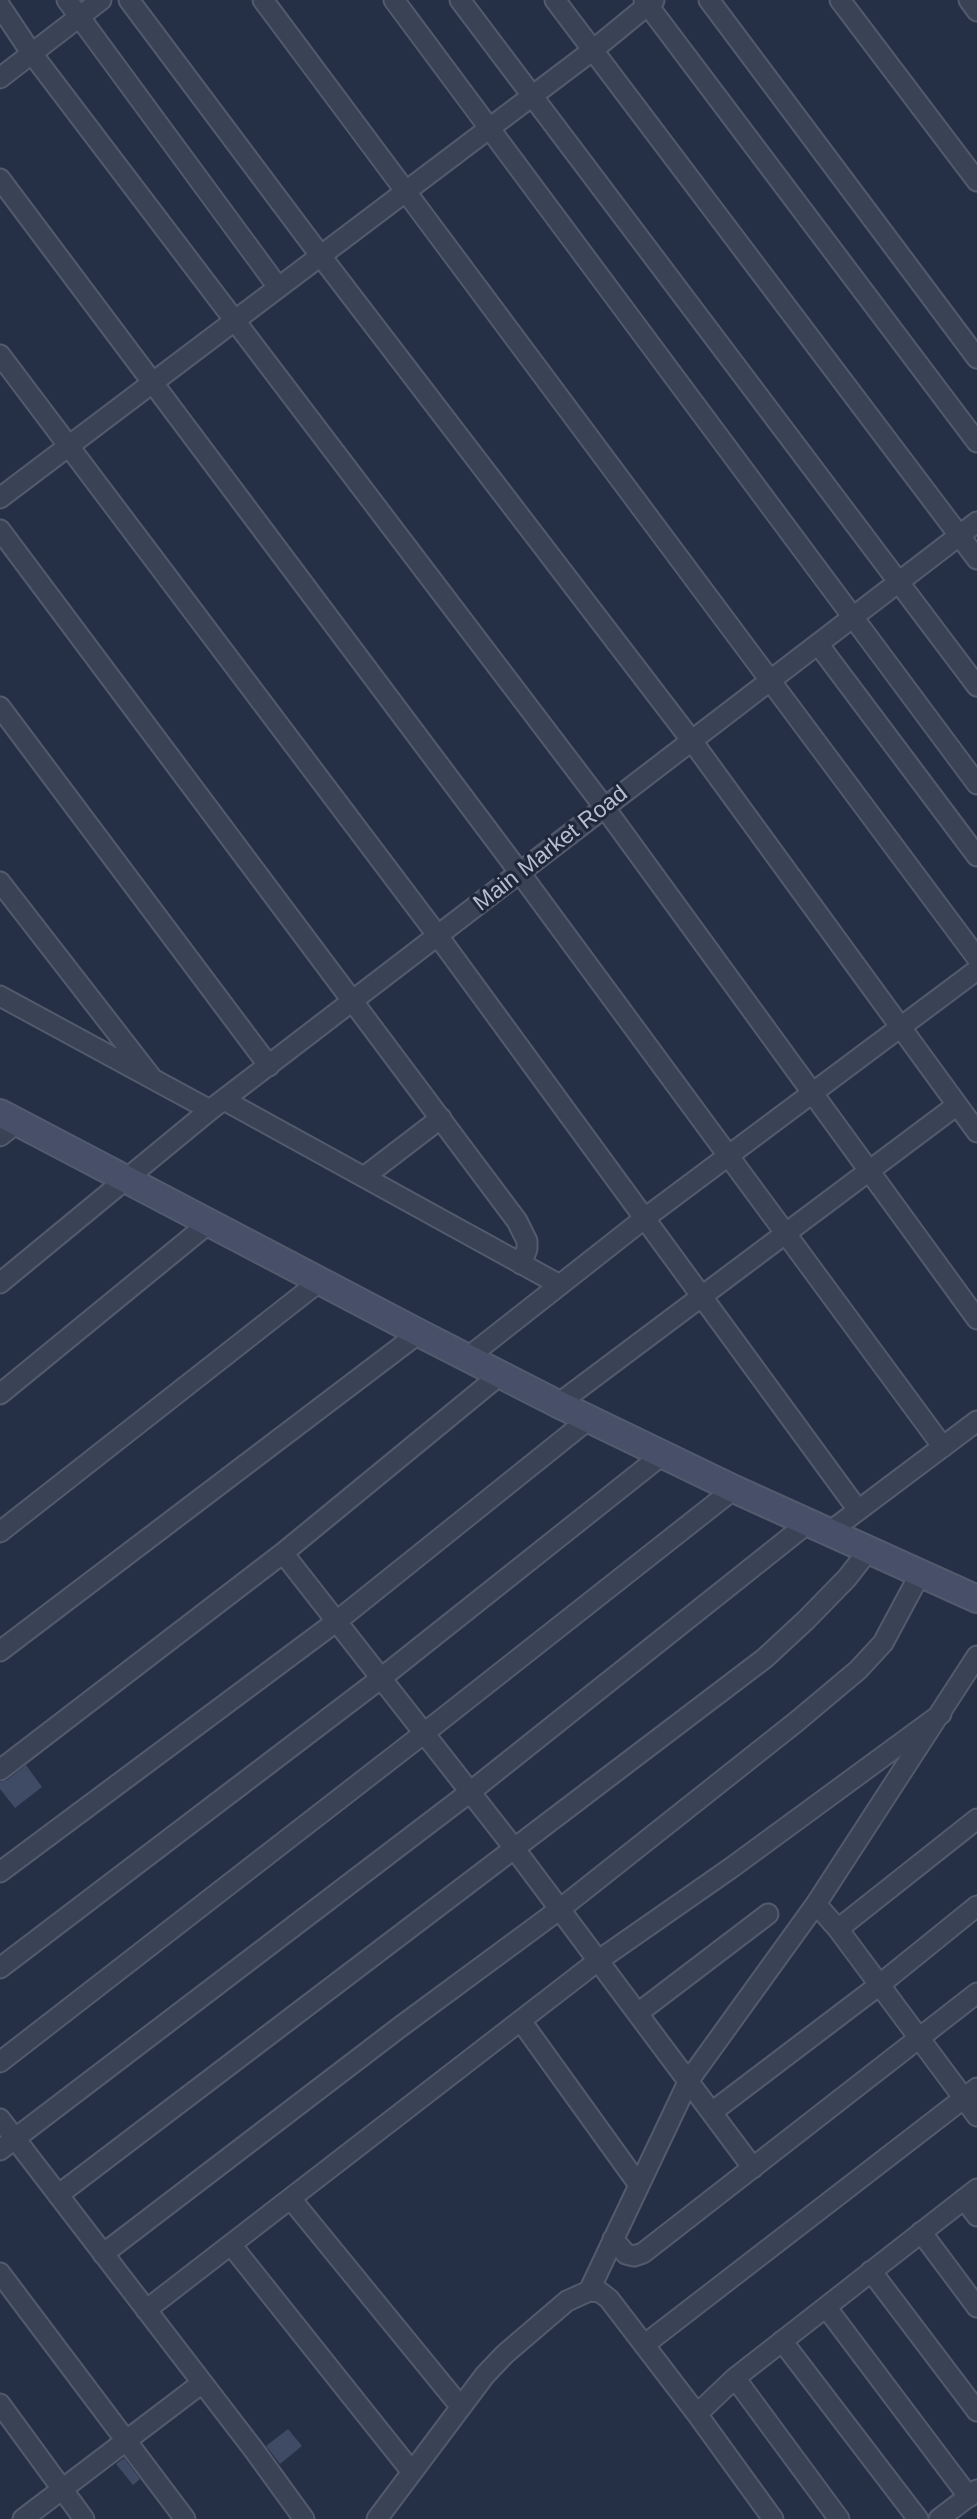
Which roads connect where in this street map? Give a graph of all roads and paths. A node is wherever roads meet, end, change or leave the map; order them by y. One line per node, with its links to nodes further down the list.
1 (67, 0): 14 (street)
2 (101, 0): 14 (street)
3 (129, 0): 23 (street)
4 (263, 0): 22 (street)
5 (394, 0): 19 (street)
6 (460, 0): 18 (street)
7 (555, 0): 15 (street)
8 (709, 0): 27 (street)
9 (840, 0): 21 (street)
10 (969, 0): 13 (street)
11 (649, 2): 15 (street); 29 (street)
12 (0, 6): 16 (street)
13 (977, 11)
14 (79, 17): 16 (street); 24 (street)
15 (593, 50): 18 (street); 34 (street)
16 (32, 54): 17 (street); 25 (street)
17 (0, 78)
18 (532, 96): 19 (street); 36 (street)
19 (488, 128): 22 (street); 37 (street)
20 (0, 179): 28 (street)
21 (977, 181)
22 (404, 191): 23 (street); 39 (street)
23 (320, 255): 24 (street); 42 (street)
24 (278, 287): 25 (street)
25 (235, 319): 28 (street); 44 (street)
26 (0, 355): 30 (street)
27 (977, 358)
28 (151, 383): 30 (street); 46 (street)
29 (977, 442)
30 (68, 445): 31 (street); 48 (street)
31 (0, 498)
32 (977, 522): 34 (street, Main Market Road)
33 (0, 530): 52 (street)
34 (959, 536): 35 (street); 36 (street, Main Market Road)
35 (977, 559)
36 (899, 582): 37 (street, Main Market Road); 40 (street)
37 (853, 617): 38 (street, Main Market Road); 43 (street)
38 (818, 644): 39 (street, Main Market Road); 45 (street)
39 (771, 680): 42 (street, Main Market Road); 49 (street)
40 (977, 685)
41 (0, 707): 54 (street)
42 (692, 741): 44 (street, Main Market Road); 53 (street)
43 (977, 784)
44 (605, 808): 46 (street, Main Market Road); 56 (street)
45 (977, 856)
46 (520, 873): 48 (street, Main Market Road); 62 (street)
47 (0, 882): 55 (street)
48 (438, 936): 52 (street, Main Market Road); 66 (street)
49 (977, 958)
50 (977, 970): 53 (street)
51 (0, 996): 55 (street)
52 (354, 1000): 54 (street, Main Market Road); 59 (street)
53 (901, 1027): 56 (street); 58 (street)
54 (269, 1066): 57 (street, Main Market Road)
55 (152, 1078): 57 (street)
56 (812, 1093): 62 (street); 63 (street)
57 (217, 1105): 64 (street); 65 (street, Main Market Road)
58 (957, 1105): 61 (street); 63 (street)
59 (441, 1118): 64 (street); 69 (street)
60 (6, 1123): 65 (street)
61 (977, 1132)
62 (728, 1156): 66 (street); 68 (street)
63 (869, 1171): 68 (street); 74 (street)
64 (364, 1177): 69 (street)
65 (127, 1179): 67 (street); 71 (street, Main Market Road)
66 (645, 1218): 72 (street); 73 (street)
67 (209, 1223): 70 (street); 78 (street)
68 (785, 1234): 73 (street); 82 (street)
69 (521, 1264): 72 (street)
70 (320, 1281): 75 (street); 87 (street)
71 (0, 1283)
72 (560, 1285): 76 (street)
73 (702, 1296): 79 (street); 85 (street)
74 (977, 1319)
75 (419, 1333): 76 (street); 93 (street)
76 (467, 1357): 77 (street)
77 (501, 1374): 79 (street); 89 (street)
78 (0, 1394)
79 (558, 1404): 80 (street)
80 (589, 1419): 83 (street); 92 (street)
81 (977, 1422): 82 (street)
82 (943, 1447): 85 (street)
83 (662, 1455): 84 (street); 95 (street)
84 (734, 1489): 86 (street); 97 (street)
85 (858, 1510): 86 (street)
86 (818, 1528): 88 (street); 99 (street)
87 (0, 1532)
88 (868, 1551): 90 (street); 101 (street)
89 (283, 1553): 92 (street); 98 (street)
90 (920, 1574): 91 (street); 105 (street)
91 (977, 1599)
92 (337, 1622): 95 (street); 102 (street)
93 (0, 1651)
94 (977, 1656): 96 (street)
95 (380, 1679): 97 (street); 109 (street)
96 (941, 1714): 103 (street); 108 (street)
97 (423, 1734): 99 (street); 115 (street)
98 (0, 1769)
99 (470, 1792): 101 (street); 121 (street)
100 (977, 1819): 107 (street)
101 (514, 1848): 105 (street); 125 (street)
102 (0, 1872)
103 (816, 1904): 107 (street); 116 (street)
104 (977, 1906): 110 (street)
105 (560, 1909): 108 (street); 131 (street)
106 (768, 1914): 112 (street)
107 (838, 1930): 110 (street)
108 (599, 1960): 112 (street); 113 (street)
109 (0, 1968)
110 (878, 1986): 114 (street); 118 (street)
111 (977, 1993): 114 (street)
112 (638, 2013): 116 (street)
113 (521, 2021): 123 (street); 126 (street)
114 (918, 2039): 117 (street); 122 (street)
115 (0, 2062)
116 (689, 2080): 118 (street); 123 (street)
117 (970, 2093): 119 (street); 139 (street)
118 (712, 2112): 122 (street)
119 (977, 2116)
120 (0, 2119): 121 (street)
121 (8, 2145): 125 (street)
122 (752, 2168): 129 (street)
123 (639, 2185): 129 (street)
124 (970, 2194): 127 (street); 128 (street)
125 (58, 2195): 131 (street)
126 (291, 2199): 130 (street); 143 (street)
127 (977, 2216)
128 (921, 2232): 132 (street); 136 (street)
129 (613, 2239): 134 (street)
130 (232, 2246): 137 (street); 147 (street)
131 (103, 2254): 137 (street)
132 (871, 2272): 135 (street); 144 (street)
133 (0, 2273): 146 (street)
134 (589, 2291): 139 (street); 143 (street)
135 (826, 2307): 138 (street); 149 (street)
136 (977, 2307)
137 (146, 2310): 141 (street)
138 (782, 2341): 140 (street); 157 (street)
139 (644, 2345): 145 (street)
140 (735, 2378): 145 (street); 156 (street)
141 (202, 2383): 146 (street); 153 (street)
142 (0, 2404): 148 (street)
143 (460, 2406): 147 (street)
144 (977, 2411)
145 (697, 2414): 155 (street)
146 (127, 2442): 148 (street); 152 (street)
147 (412, 2472): 154 (street)
148 (63, 2490): 150 (street); 151 (street)
149 (973, 2493): 158 (street)
150 (23, 2519)
151 (85, 2519)
152 (185, 2519)
153 (304, 2519)
154 (377, 2519)
155 (773, 2519)
156 (839, 2519)
157 (918, 2519)
158 (939, 2519)

